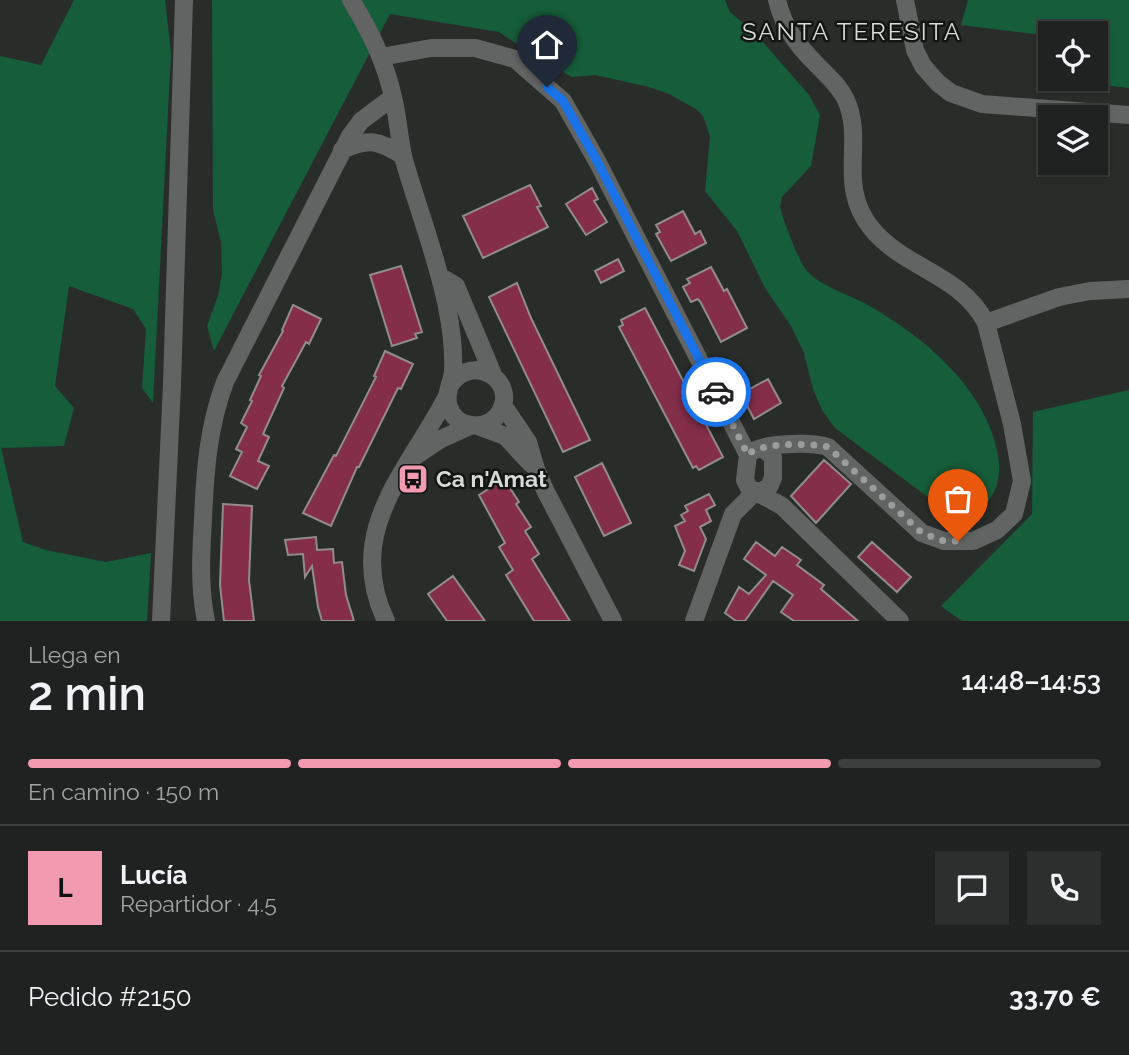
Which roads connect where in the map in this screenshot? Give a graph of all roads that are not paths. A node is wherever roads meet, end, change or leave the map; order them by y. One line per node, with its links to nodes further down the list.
1 (184, 0): 23 (street)
2 (351, 0): 5 (street)
3 (777, 0): 12 (street)
4 (905, 0): 7 (street)
5 (381, 57): 6 (street); 18 (street)
6 (393, 97): 8 (street); 9 (street)
7 (1129, 115)
8 (342, 150): 9 (street); 24 (street)
9 (403, 156): 10 (street)
10 (440, 277): 13 (street); 14 (street)
11 (1129, 289): 12 (street)
12 (986, 323): 17 (street)
13 (494, 377): 14 (street); 15 (street)
14 (449, 391): 16 (street); 19 (street)
15 (503, 405): 16 (street); 21 (street)
16 (474, 426): 19 (street); 21 (street)
17 (799, 445): 18 (street); 20 (street)
18 (755, 451): 20 (street); 22 (street)
19 (412, 459): 25 (street)
20 (774, 465): 22 (street)
21 (536, 469): 26 (street)
22 (758, 492): 27 (street); 28 (street)
23 (162, 621)
24 (206, 621)
25 (386, 621)
26 (613, 621)
27 (694, 621)
28 (900, 621)

